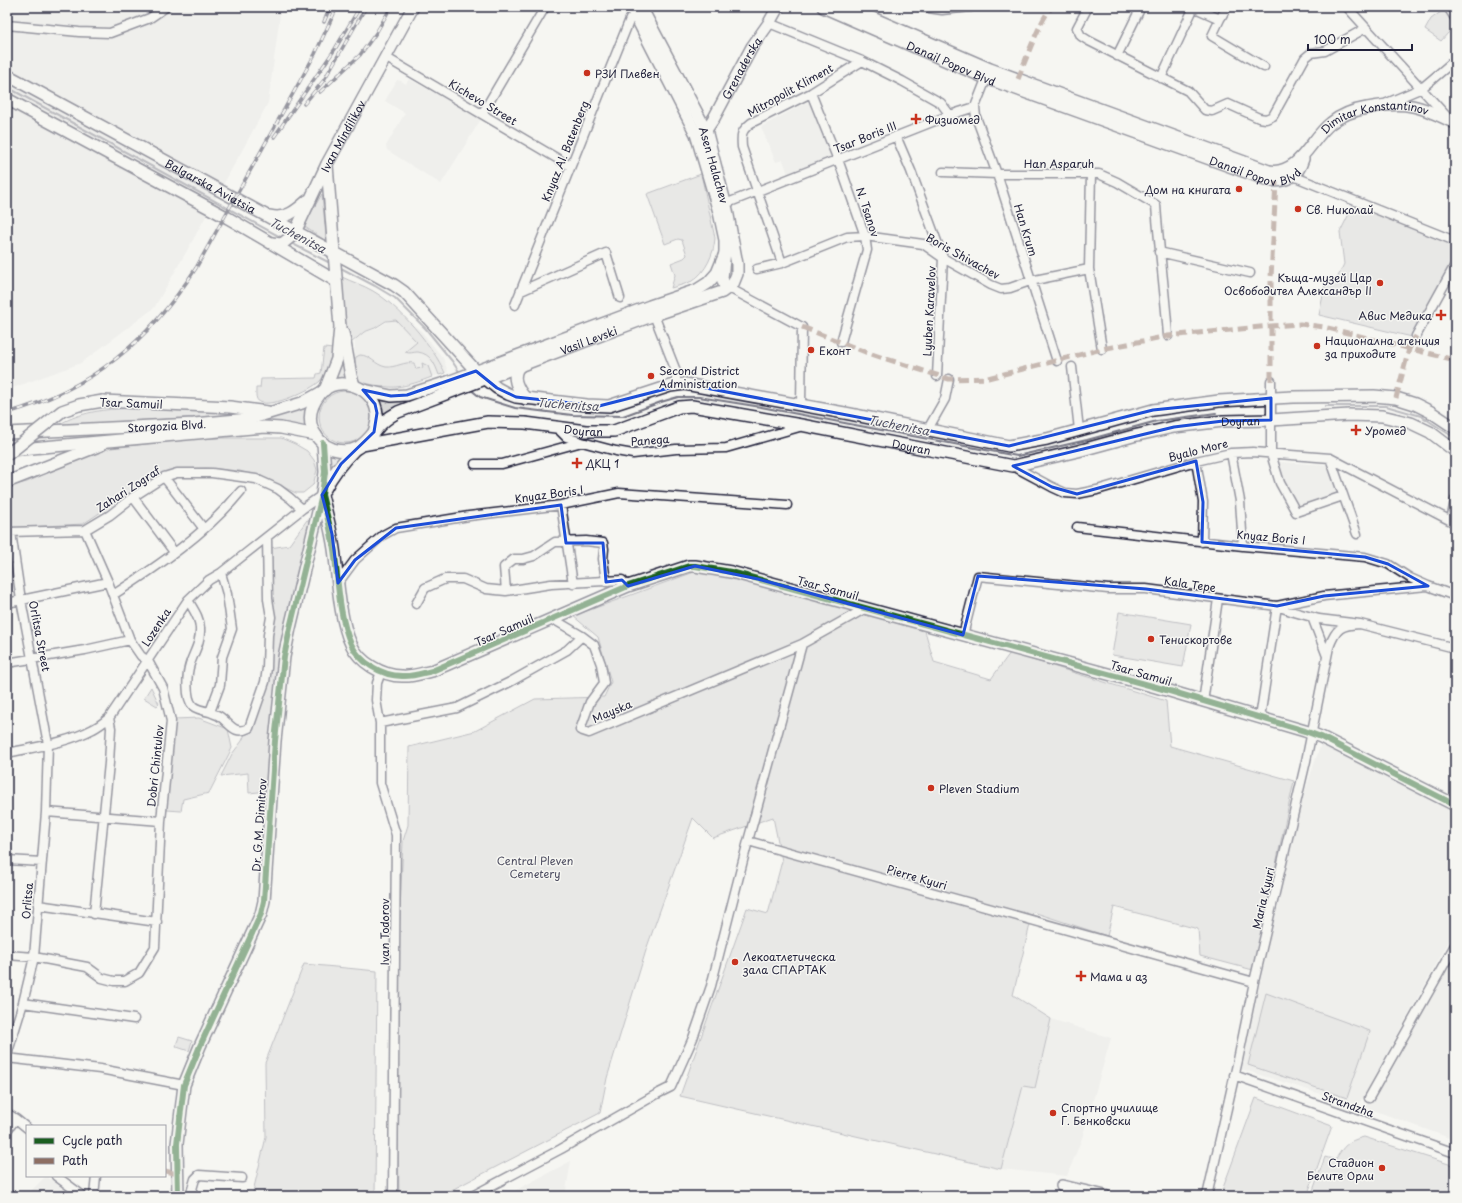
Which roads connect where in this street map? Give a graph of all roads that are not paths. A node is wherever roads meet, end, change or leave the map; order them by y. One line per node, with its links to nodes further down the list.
1 (166, 7): 19 (street)
2 (413, 7): 21 (street, Ivan Mindilikov)
3 (545, 7): 34 (street)
4 (778, 7): 18 (street, Grenaderska)
5 (823, 7): 26 (street, Danail Popov Blvd)
6 (847, 7): 26 (street, Danail Popov Blvd)
7 (920, 7): 8 (street)
8 (971, 7)
9 (1088, 7): 22 (street)
10 (1141, 7): 22 (street)
11 (1194, 7): 17 (street); 28 (street)
12 (1227, 7): 17 (street)
13 (1347, 7): 20 (street)
14 (1448, 7): 16 (street)
15 (637, 10): 37 (street, Asen Halachev); 43 (street, Knyaz Al. Batenberg)
16 (1455, 18)
17 (1220, 19): 25 (street)
18 (769, 23): 24 (street); 37 (street, Grenaderska)
19 (7, 25)
20 (1366, 28): 28 (street); 29 (street)
21 (386, 56): 34 (street, Kichevo Street); 41 (street, Ivan Mindilikov)
22 (1117, 56): 28 (street)
23 (1455, 60): 29 (street)
24 (862, 62): 30 (street, Mitropolit Kliment); 35 (street)
25 (1264, 67)
26 (988, 73): 33 (street); 42 (street, Danail Popov Blvd); 47 (street, Danail Popov Blvd)
27 (7, 75): 51 (street, Balgarska Aviatsia)
28 (1161, 78)
29 (1422, 88): 32 (street); 36 (street)
30 (810, 93): 40 (street, N. Tsanov); 48 (street, Mitropolit Kliment)
31 (7, 99): 55 (street, Balgarska Aviatsia)
32 (1383, 104): 36 (street, Dimitar Konstantinov); 39 (street, Dimitar Konstantinov)
33 (975, 107): 35 (street, Tsar Boris III); 46 (street, Han Krum)
34 (482, 114): 43 (street, Kichevo Street)
35 (950, 115): 38 (street, Tsar Boris III)
36 (1453, 122)
37 (701, 132): 50 (street, Asen Halachev); 58 (street, Asen Halachev)
38 (896, 136): 40 (street, Tsar Boris III); 59 (street, Lyuben Karavelov)
39 (1304, 154): 42 (street, Danail Popov Blvd); 47 (street, Danail Popov Blvd)
40 (838, 160): 48 (street, Tsar Boris III); 53 (street, N. Tsanov)
41 (327, 164): 49 (street); 57 (street, Ivan Mindilikov)
42 (1294, 164): 47 (street)
43 (570, 166): 68 (street, Knyaz Al. Batenberg)
44 (943, 172): 46 (street, Han Asparuh)
45 (1091, 173): 46 (street, Han Asparuh); 56 (street, Han Asparuh); 62 (street)
46 (997, 174): 66 (street, Han Krum)
47 (1293, 176): 54 (street)
48 (758, 191): 50 (street, Tsar Boris III); 60 (street)
49 (310, 198): 51 (street); 52 (street)
50 (725, 204): 67 (street, Asen Halachev)
51 (263, 214): 52 (street, Balgarska Aviatsia)
52 (294, 233): 55 (street); 57 (street, Balgarska Aviatsia)
53 (865, 236): 59 (street, Boris Shivachev); 60 (street, Boris Shivachev); 75 (street, N. Tsanov)
54 (1455, 241)
55 (271, 243): 65 (street, Balgarska Aviatsia)
56 (1159, 252): 64 (street); 73 (street, Han Asparuh)
57 (334, 254): 65 (street, Ivan Mindilikov); 80 (street, Balgarska Aviatsia)
58 (724, 256): 67 (street, Asen Halachev); 71 (street, Vasil Levski)
59 (943, 258): 66 (street, Boris Shivachev); 81 (street, Lyuben Karavelov)
60 (782, 263): 63 (street, Boris Shivachev)
61 (1455, 265): 74 (street)
62 (1089, 269): 66 (street, Boris Shivachev); 76 (street)
63 (757, 270)
64 (1250, 273)
65 (336, 278): 72 (street, Ivan Mindilikov)
66 (1030, 281): 77 (street, Han Krum)
67 (730, 288): 71 (street, Vasil Levski); 90 (street)
68 (521, 291): 69 (street); 70 (street, Knyaz Al. Batenberg)
69 (620, 298)
70 (515, 305)
71 (652, 311): 78 (street, Vasil Levski); 80 (street, Vasil Levski); 84 (street)
72 (340, 327): 86 (street, Ivan Mindilikov); 87 (street, Ivan Mindilikov)
73 (1168, 336)
74 (1416, 336)
75 (841, 342)
76 (1102, 349)
77 (1057, 361)
78 (521, 365): 80 (street, Vasil Levski); 89 (street)
79 (1072, 367): 97 (street)
80 (480, 375): 85 (street, Vasil Levski); 89 (street, Doyran)
81 (937, 376)
82 (949, 379): 96 (street)
83 (1271, 381): 88 (street)
84 (676, 385): 89 (street, Doyran); 90 (street, Doyran)
85 (450, 386): 86 (street, Vasil Levski); 98 (street, Vasil Levski)
86 (359, 388): 87 (street); 98 (street)
87 (323, 392): 91 (street, Storgozia Blvd.); 100 (street)
88 (1271, 398): 92 (street); 95 (street, Doyran); 97 (street, Doyran)
89 (526, 399)
90 (801, 406): 96 (street, Doyran)
91 (272, 413): 99 (street, Storgozia Blvd.); 108 (street, Tsar Samuil, bridge)
92 (1271, 420): 105 (street, Doyran); 107 (street); 112 (street, Doyran)
93 (555, 426): 94 (street, Doyran); 102 (street, Panega); 103 (street, Doyran)
94 (804, 426): 102 (street, Panega); 112 (street, Doyran)
95 (1455, 428)
96 (928, 429): 97 (street, Doyran)
97 (1079, 430)
98 (374, 432): 103 (street)
99 (7, 433)
100 (319, 439): 101 (street, Storgozia Blvd.); 103 (street); 116 (street, Dr. G.M. Dimitrov)
101 (114, 440): 104 (street, Storgozia Blvd.); 114 (street)
102 (582, 442): 111 (street)
103 (359, 447): 116 (street)
104 (7, 450)
105 (1455, 450)
106 (1232, 453): 107 (street, Byalo More); 110 (street, Byalo More); 132 (street)
107 (1271, 454): 109 (street, Byalo More); 117 (street)
108 (7, 456)
109 (1330, 458): 117 (street); 123 (street, Byalo More)
110 (1196, 461): 112 (street, Byalo More); 130 (street)
111 (475, 464)
112 (1012, 466)
113 (164, 477): 118 (street, Zahari Zograf); 122 (street, Zahari Zograf); 125 (street)
114 (7, 482)
115 (241, 491): 125 (street)
116 (322, 495): 122 (street, Lozenka); 137 (street, Tsar Samuil); 190 (street, Dr. G.M. Dimitrov)
117 (1343, 496): 128 (street)
118 (133, 497): 126 (street, Zahari Zograf); 133 (street)
119 (1455, 500): 123 (street)
120 (561, 505): 121 (street, Knyaz Boris I); 131 (street); 137 (street, Knyaz Boris I)
121 (786, 505)
122 (302, 509): 129 (street, Lozenka)
123 (1453, 522)
124 (1077, 527): 130 (street, Knyaz Boris I)
125 (204, 529): 133 (street)
126 (85, 530): 127 (street, Zahari Zograf); 135 (street, Dobri Chintulov)
127 (9, 532): 145 (street, Orlitsa Street)
128 (1357, 534)
129 (267, 537): 134 (street, Lozenka); 165 (street)
130 (1202, 542): 132 (street, Knyaz Boris I)
131 (566, 543): 136 (street); 138 (street); 141 (street)
132 (1243, 546): 140 (street, Knyaz Boris I)
133 (174, 552): 142 (street)
134 (221, 573): 146 (street, Lozenka); 165 (street)
135 (108, 582): 142 (street, Dobri Chintulov); 145 (street)
136 (606, 582): 138 (street); 139 (street)
137 (338, 583): 163 (street, Tsar Samuil)
138 (573, 584): 141 (street)
139 (628, 586): 150 (street, Tsar Samuil); 152 (street, Tsar Samuil)
140 (1428, 586): 143 (street, Knyaz Boris I); 149 (street)
141 (506, 590): 148 (street)
142 (113, 594): 156 (street, Dobri Chintulov)
143 (1455, 596)
144 (1218, 599): 149 (street, Kala Tepe); 155 (street, Kala Tepe); 164 (street)
145 (21, 600): 147 (street); 160 (street, Orlitsa Street)
146 (188, 600): 161 (street, Lozenka); 165 (street)
147 (7, 603)
148 (416, 604)
149 (1277, 606): 151 (street, Kala Tepe); 167 (street)
150 (866, 608): 155 (street, Tsar Samuil); 157 (street, Mayska)
151 (1312, 617): 153 (street, Kala Tepe); 159 (street)
152 (553, 619): 154 (street); 163 (street, Tsar Samuil)
153 (1360, 624): 158 (street, Kala Tepe); 159 (street, Maria Kyuri)
154 (582, 636): 157 (street, Mayska); 168 (street)
155 (963, 636): 164 (street, Tsar Samuil)
156 (130, 640): 160 (street); 161 (street, Dobri Chintulov)
157 (802, 644): 176 (street)
158 (1455, 648)
159 (1327, 656): 169 (street, Maria Kyuri)
160 (33, 658): 162 (street); 170 (street, Orlitsa Street)
161 (148, 661): 166 (street, Lozenka); 175 (street, Dobri Chintulov)
162 (7, 663)
163 (381, 672): 168 (street, Ivan Todorov)
164 (1203, 702): 167 (street, Tsar Samuil)
165 (210, 712)
166 (109, 718): 170 (street, Lozenka); 174 (street)
167 (1260, 718): 169 (street, Tsar Samuil)
168 (380, 723): 205 (street, Ivan Todorov)
169 (1312, 733): 172 (street, Tsar Samuil); 185 (street, Maria Kyuri)
170 (48, 744): 171 (street, Lozenka); 173 (street, Orlitsa)
171 (7, 753)
172 (1455, 805)
173 (46, 812): 174 (street); 178 (street, Orlitsa)
174 (104, 816): 175 (street); 180 (street)
175 (161, 821): 181 (street, Dobri Chintulov)
176 (748, 841): 185 (street, Pierre Kyuri); 206 (street)
177 (7, 860): 178 (street)
178 (42, 862): 179 (street, Orlitsa)
179 (38, 905): 180 (street); 184 (street, Orlitsa)
180 (94, 914): 181 (street)
181 (157, 922): 184 (street, Dobri Chintulov)
182 (1455, 945): 191 (street)
183 (7, 955): 184 (street)
184 (34, 957): 186 (street, Orlitsa)
185 (1254, 982): 189 (street, Maria Kyuri)
186 (23, 1003): 187 (street); 188 (street, Orlitsa)
187 (134, 1019)
188 (7, 1056): 190 (street)
189 (1234, 1075): 196 (street, Strandzha); 208 (street, Maria Kyuri)
190 (184, 1085): 203 (street, Dr. G.M. Dimitrov)
191 (1369, 1098)
192 (7, 1112): 193 (street)
193 (16, 1120): 194 (street); 195 (street)
194 (26, 1127)
195 (7, 1130)
196 (1455, 1153)
197 (57, 1177): 201 (street)
198 (96, 1177): 202 (street)
199 (242, 1178): 204 (street)
200 (1062, 1186): 207 (street)
201 (83, 1196)
202 (94, 1196)
203 (178, 1196)
204 (190, 1196)
205 (393, 1196)
206 (472, 1196)
207 (1105, 1196)
208 (1207, 1196)

